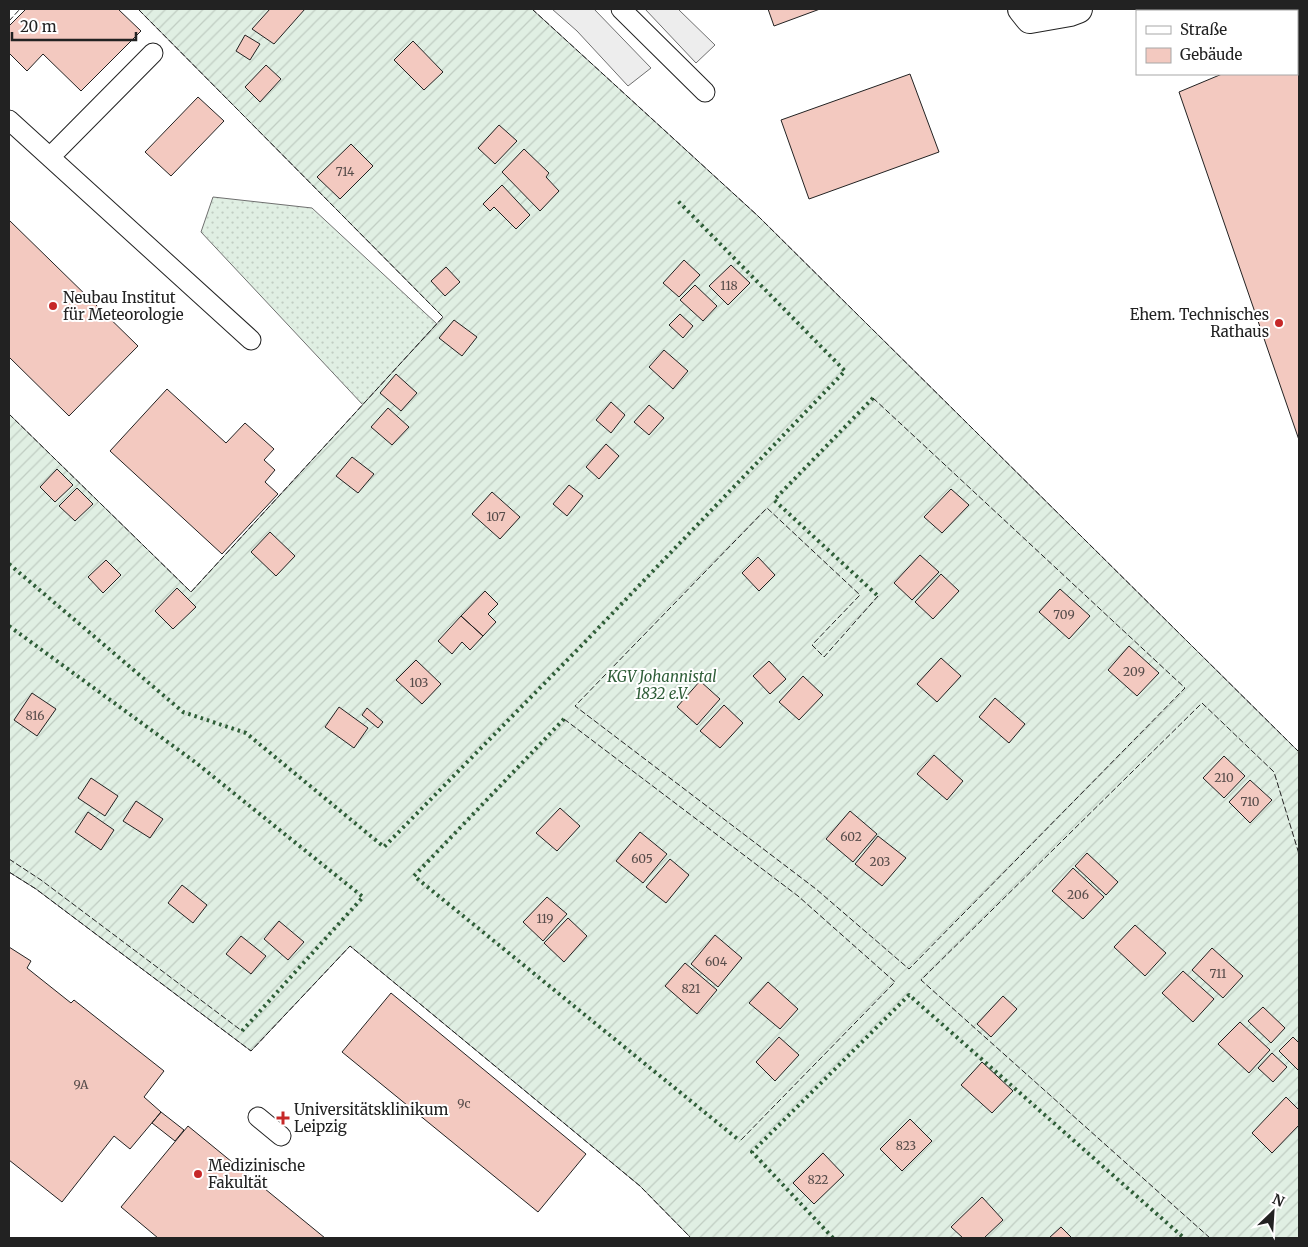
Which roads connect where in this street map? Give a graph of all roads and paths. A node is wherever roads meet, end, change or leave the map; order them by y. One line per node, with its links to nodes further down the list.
1 (621, 9): 5 (lane)
2 (1078, 9): 3 (street)
3 (1026, 14)
4 (153, 53): 7 (lane)
5 (705, 92)
6 (9, 120): 7 (lane)
7 (50, 157): 8 (lane)
8 (250, 340)
9 (258, 1117): 10 (lane)
10 (281, 1136)

